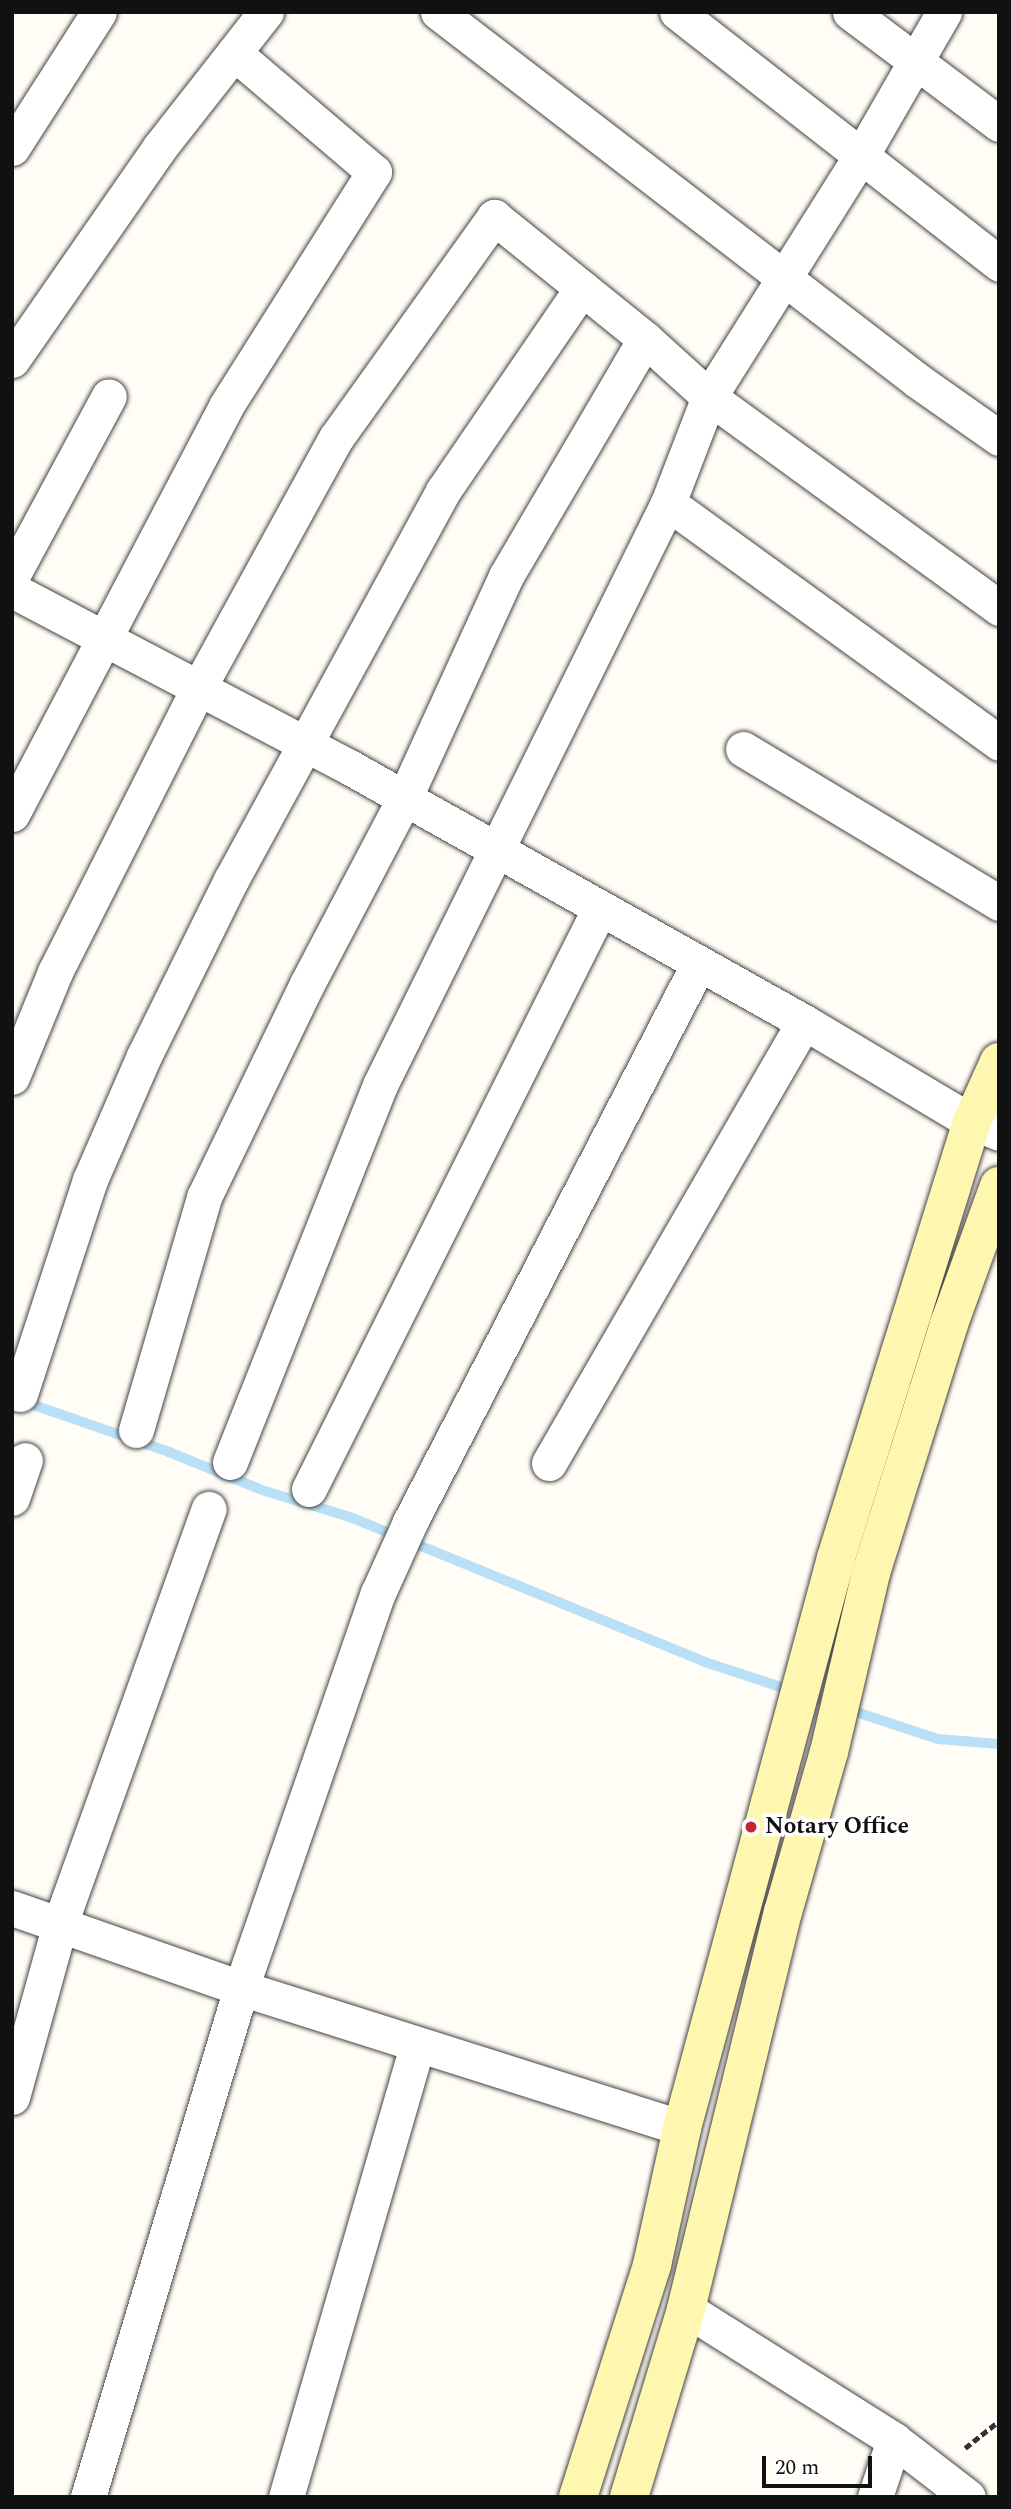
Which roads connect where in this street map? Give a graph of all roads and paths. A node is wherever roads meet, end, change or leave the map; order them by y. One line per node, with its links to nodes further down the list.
1 (99, 12): 10 (street)
2 (267, 12): 7 (street)
3 (438, 12): 13 (street)
4 (677, 12): 11 (street)
5 (850, 12): 8 (street)
6 (944, 12): 8 (street)
7 (234, 53): 16 (street); 24 (street)
8 (916, 62): 9 (street); 11 (street)
9 (999, 124)
10 (12, 148)
11 (861, 156): 12 (street); 13 (street)
12 (999, 264)
13 (784, 279): 18 (street); 19 (street)
14 (582, 288): 15 (street); 25 (street); 26 (street)
15 (645, 339): 18 (street); 29 (street)
16 (12, 360)
17 (109, 396): 21 (street)
18 (709, 397): 20 (street); 23 (street)
19 (999, 438)
20 (668, 503): 27 (street); 31 (street)
21 (12, 576)
22 (12, 590): 24 (street)
23 (999, 608)
24 (102, 637): 25 (street); 30 (street)
25 (199, 687): 26 (street); 37 (street)
26 (303, 743): 29 (street); 40 (street)
27 (999, 743)
28 (743, 749): 32 (street)
29 (404, 799): 31 (street); 41 (street)
30 (12, 814)
31 (495, 849): 33 (street); 43 (street)
32 (999, 903)
33 (600, 908): 34 (street); 45 (street)
34 (699, 963): 35 (street); 52 (street)
35 (804, 1022): 38 (street); 44 (street)
36 (999, 1062): 38 (main road)
37 (12, 1077)
38 (986, 1128): 48 (main road)
39 (999, 1186): 49 (main road)
40 (20, 1394)
41 (136, 1430)
42 (25, 1460): 46 (street)
43 (230, 1462)
44 (549, 1463)
45 (309, 1489)
46 (12, 1498)
47 (209, 1509): 51 (street)
48 (801, 1688): 49 (main road); 55 (main road)
49 (842, 1698): 56 (main road)
50 (12, 1908): 51 (street)
51 (60, 1924): 52 (street); 54 (street)
52 (241, 1988): 53 (street); 58 (street)
53 (417, 2045): 55 (street); 59 (street)
54 (12, 2097)
55 (682, 2128): 60 (main road)
56 (686, 2309): 57 (street); 61 (main road)
57 (894, 2440): 62 (street); 63 (street)
58 (88, 2497)
59 (286, 2497)
60 (578, 2497)
61 (629, 2497)
62 (875, 2497)
63 (968, 2497)

